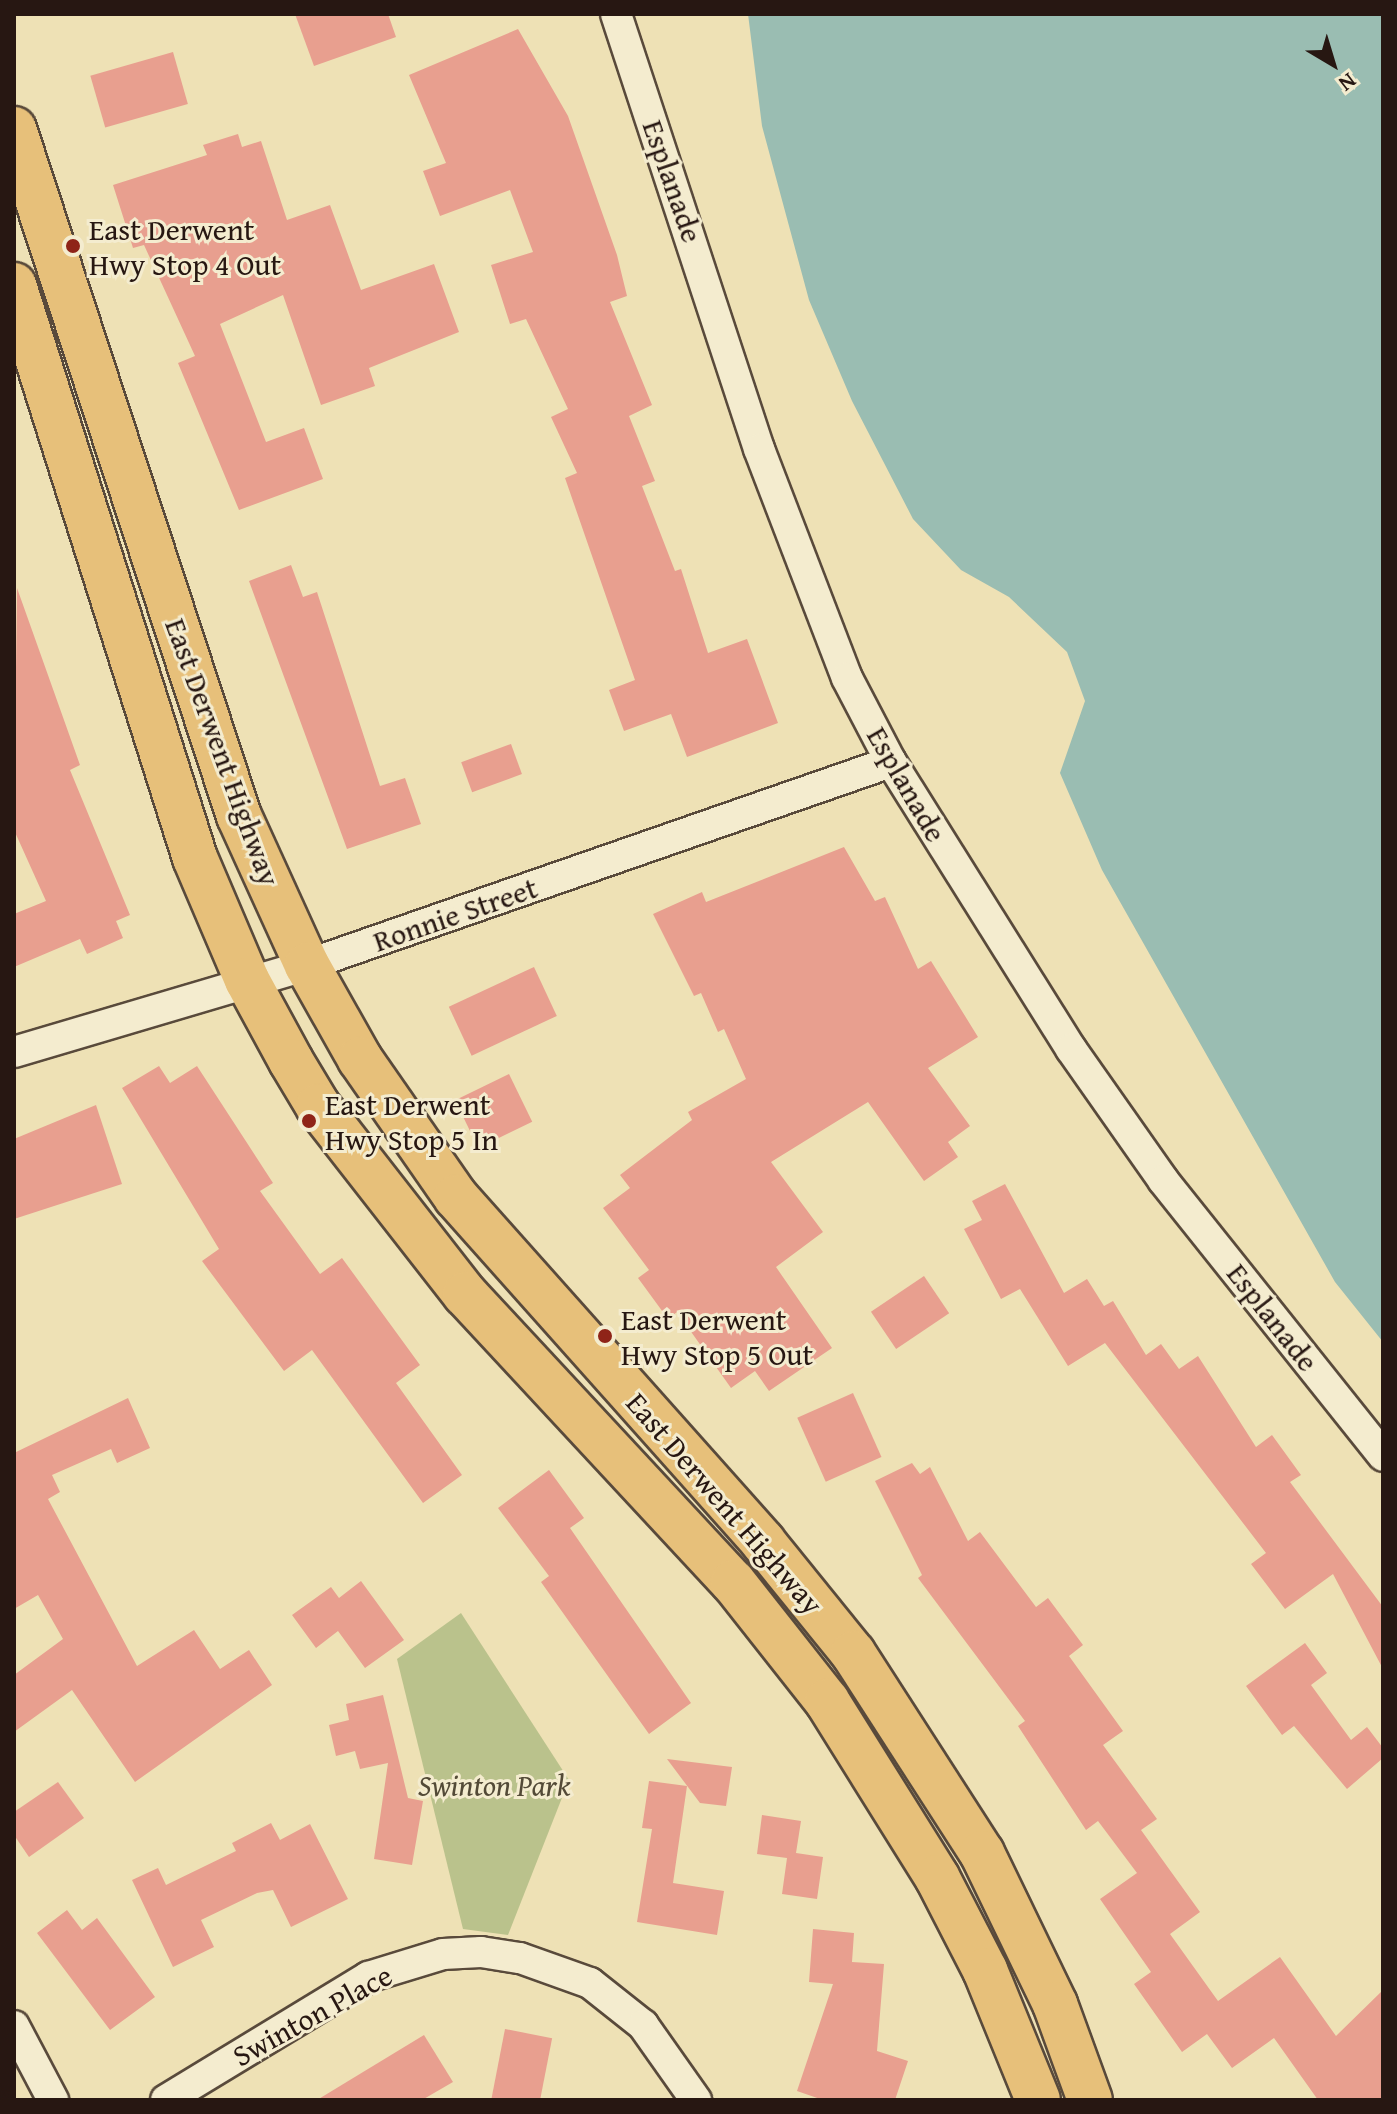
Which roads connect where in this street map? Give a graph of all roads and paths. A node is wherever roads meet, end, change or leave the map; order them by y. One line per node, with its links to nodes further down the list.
1 (616, 14): 4 (street, Esplanade)
2 (14, 129): 5 (main road, East Derwent Highway)
3 (14, 285): 6 (main road, East Derwent Highway)
4 (891, 762): 5 (street, Ronnie Street); 8 (street, Esplanade)
5 (307, 965): 6 (street, Ronnie Street); 14 (main road, East Derwent Highway)
6 (247, 980): 7 (street, Ronnie Street); 13 (main road, East Derwent Highway)
7 (14, 1052)
8 (1383, 1456)
9 (14, 2026): 10 (street)
10 (53, 2100)
11 (166, 2100): 12 (street, Swinton Place)
12 (696, 2100)
13 (1038, 2100)
14 (1090, 2100)

